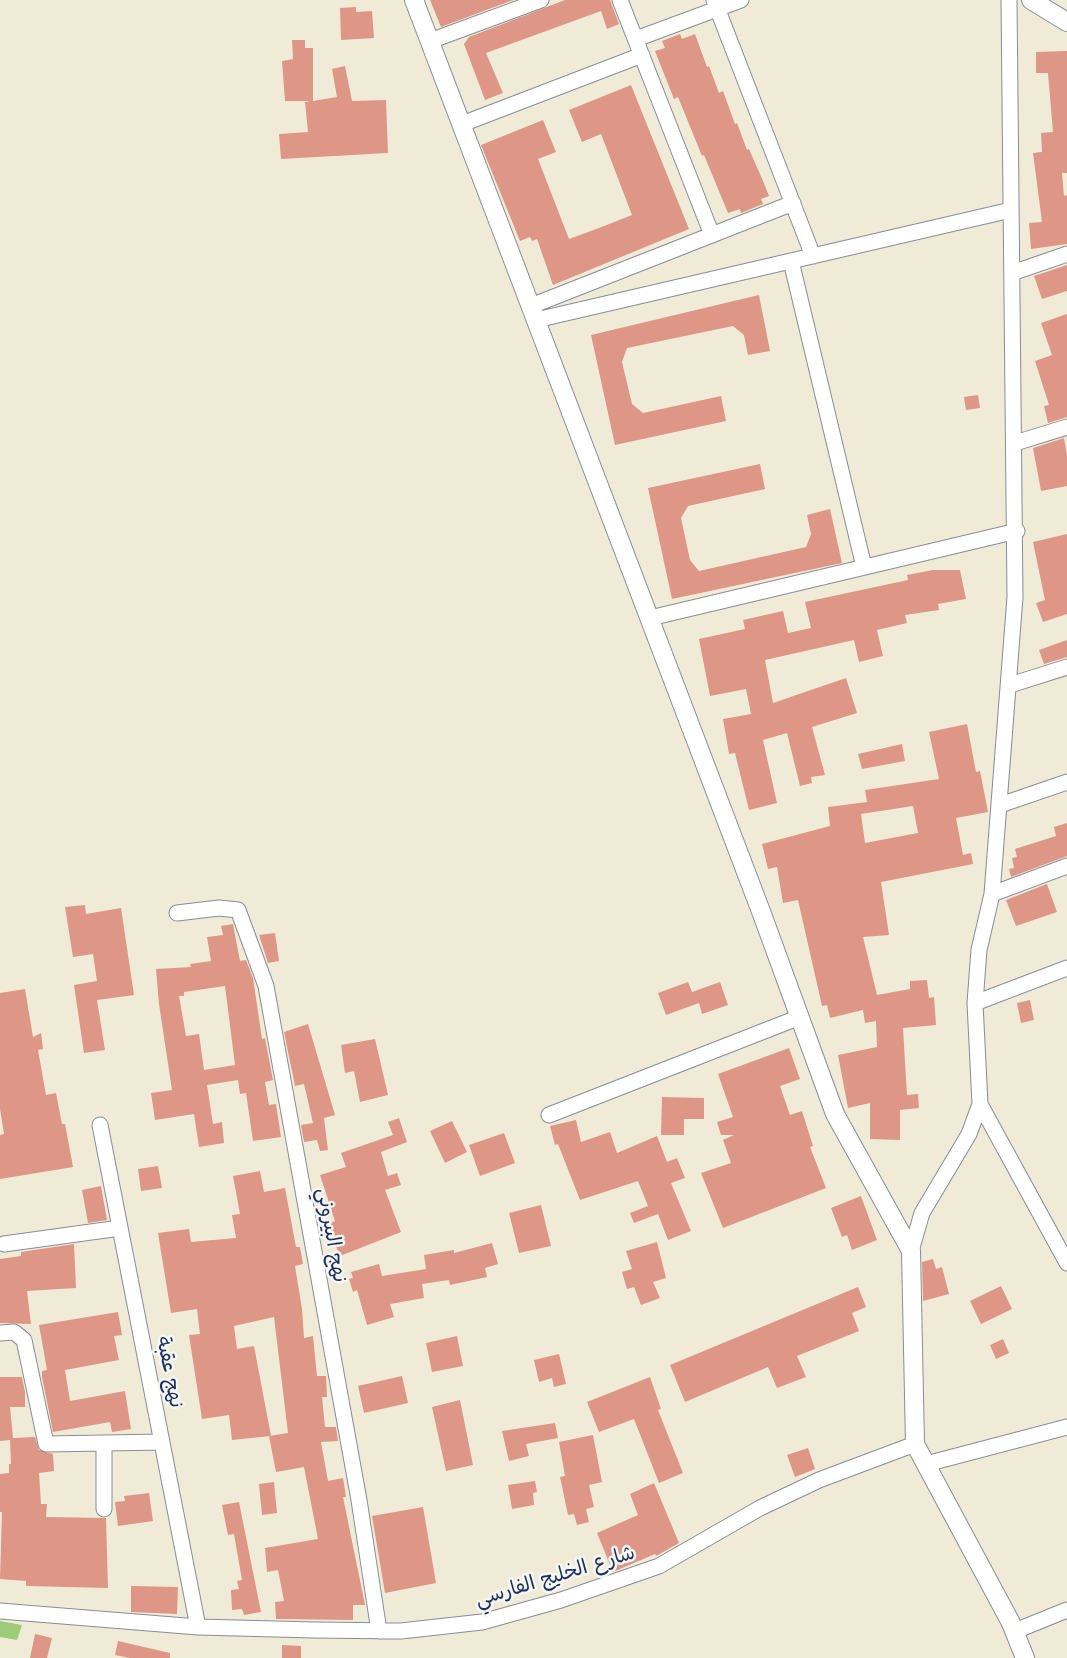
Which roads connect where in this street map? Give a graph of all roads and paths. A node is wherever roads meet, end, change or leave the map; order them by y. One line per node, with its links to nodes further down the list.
1 (414, 0): 10 (street)
2 (541, 0): 10 (street)
3 (620, 0): 9 (street)
4 (741, 0): 7 (street)
5 (1009, 0): 14 (street)
6 (1031, 0): 8 (street)
7 (716, 4): 9 (street); 13 (street)
8 (1067, 22)
9 (636, 39): 11 (street)
10 (430, 41): 12 (street)
11 (642, 55): 12 (street); 15 (street)
12 (462, 124): 20 (street)
13 (793, 203): 15 (street); 17 (street)
14 (1011, 210): 17 (street); 19 (street)
15 (712, 235): 20 (street)
16 (1067, 254): 19 (street)
17 (813, 256): 18 (street)
18 (791, 261): 20 (street); 24 (street)
19 (1012, 273): 22 (street)
20 (534, 313): 25 (street)
21 (1067, 427): 22 (street)
22 (1015, 443): 23 (street)
23 (1017, 531): 24 (street); 27 (street)
24 (864, 567): 25 (street)
25 (650, 618): 35 (street)
26 (1067, 667): 27 (street)
27 (1010, 685): 29 (street)
28 (1067, 782): 29 (street)
29 (1000, 806): 31 (street)
30 (1067, 866): 31 (street)
31 (992, 894): 34 (street)
32 (177, 913): 53 (street, نهج البيروني)
33 (1067, 968): 34 (street)
34 (975, 1003): 36 (street)
35 (800, 1017): 37 (street); 41 (street)
36 (980, 1104): 41 (street); 42 (street)
37 (549, 1115)
38 (100, 1125): 39 (street, نهج عقبة)
39 (120, 1228): 40 (street); 45 (street, نهج عقبة)
40 (4, 1244)
41 (911, 1251): 47 (street)
42 (1067, 1263)
43 (0, 1333): 46 (street)
44 (1067, 1427): 48 (street)
45 (162, 1442): 46 (street); 52 (street, نهج عقبة)
46 (104, 1443): 49 (street)
47 (915, 1444): 48 (street); 53 (street, شارع الخليج الفارسي)
48 (926, 1464): 54 (street)
49 (104, 1509)
50 (1067, 1610): 54 (street)
51 (0, 1611): 52 (street, شارع الخليج الفارسي)
52 (198, 1627): 53 (street, شارع الخليج الفارسي)
53 (379, 1631)
54 (1015, 1631): 55 (street)
55 (1024, 1658)

